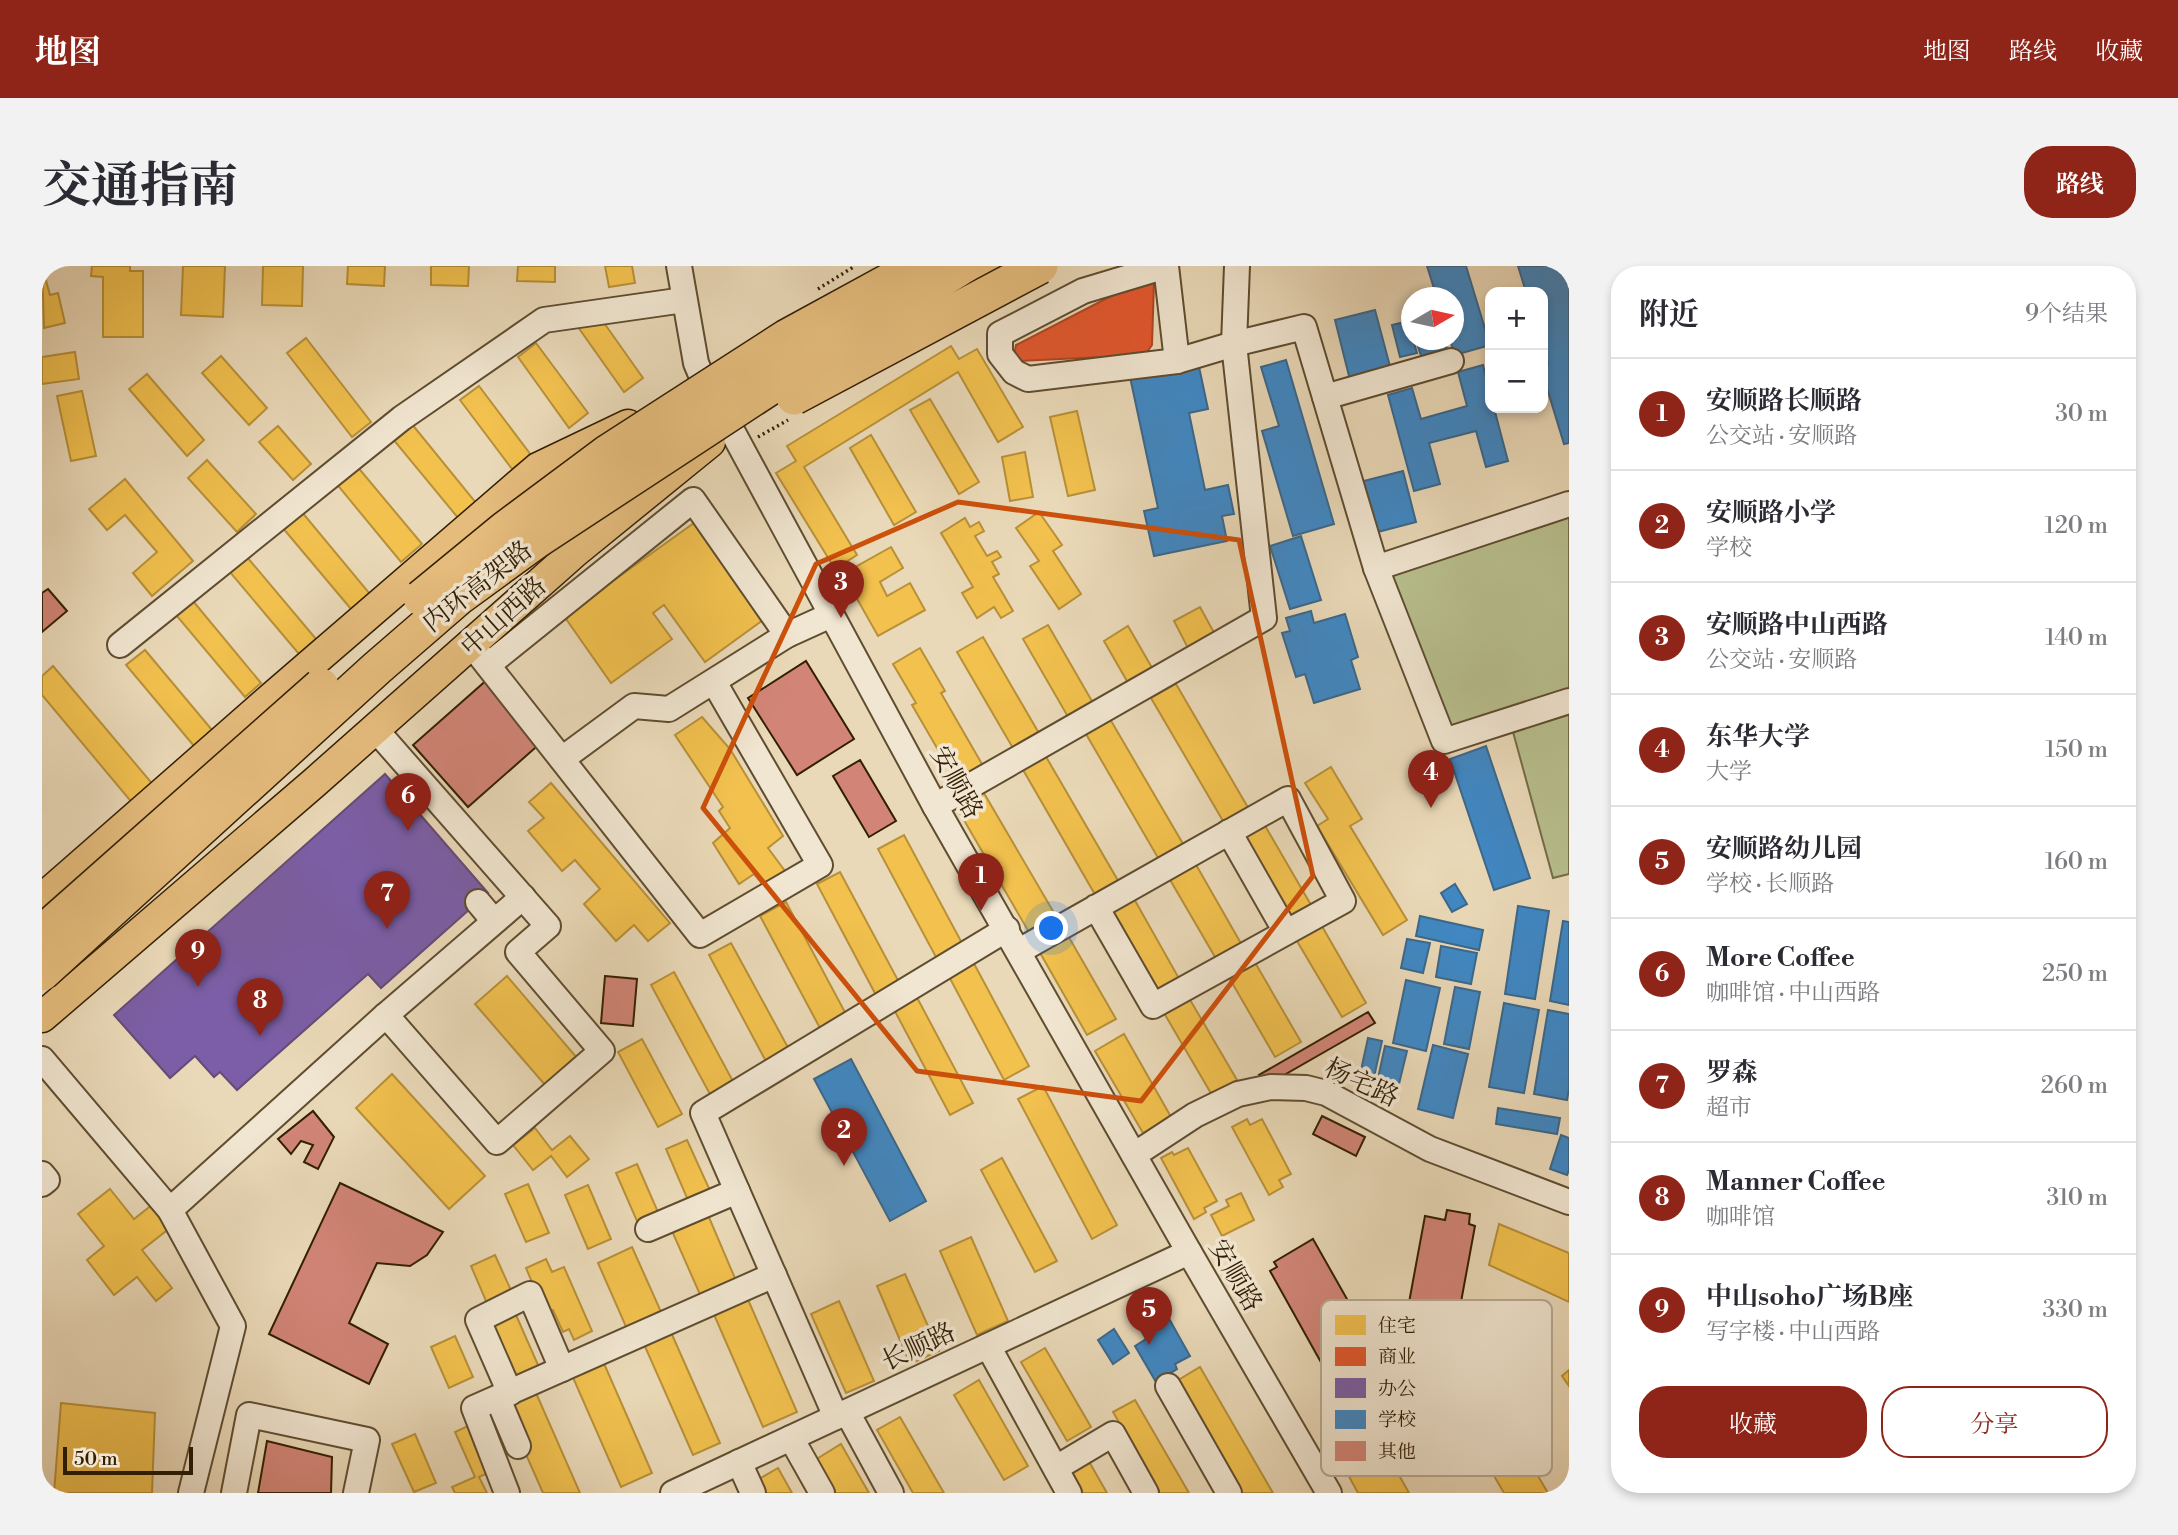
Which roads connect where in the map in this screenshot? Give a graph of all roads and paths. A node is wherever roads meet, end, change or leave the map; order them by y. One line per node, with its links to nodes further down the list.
1 (678, 266): 7 (street, 安顺路)
2 (914, 266): 11 (main road); 31 (highway, 内环高架路, bridge)
3 (963, 266): 15 (highway, 内环高架路, bridge)
4 (1001, 266): 13 (main road, 中山西路)
5 (1040, 266): 15 (highway, bridge)
6 (1237, 266): 8 (street)
7 (684, 300): 11 (street, 安顺路); 19 (street)
8 (1234, 344): 9 (street); 12 (street); 25 (street)
9 (1177, 361): 9 (street)
10 (1451, 362): 12 (street)
11 (706, 387): 13 (street, 安顺路); 28 (main road)
12 (1325, 397): 16 (street)
13 (730, 427): 17 (street, 安顺路); 20 (main road, 中山西路)
14 (1569, 504): 16 (street)
15 (537, 540): 33 (highway, 内环高架路, bridge)
16 (1376, 568): 22 (street)
17 (831, 615): 18 (street); 25 (street, 安顺路)
18 (788, 635): 20 (street); 21 (street)
19 (120, 645)
20 (479, 654): 23 (main road, 中山西路); 24 (street)
21 (714, 682): 24 (street); 24 (street)
22 (1569, 701)
23 (374, 729): 27 (street); 35 (main road, 中山西路)
24 (562, 759)
25 (935, 806): 32 (street, 安顺路)
26 (1229, 832): 29 (street); 30 (street); 30 (street)
27 (523, 897): 34 (street); 34 (street)
28 (42, 900)
29 (1096, 907): 30 (street); 32 (street)
30 (1286, 932)
31 (42, 933)
32 (1013, 940): 37 (street, 安顺路); 40 (street)
33 (42, 972)
34 (386, 1015): 42 (street)
35 (42, 1017)
36 (42, 1059): 42 (street)
37 (1134, 1155): 41 (street, 杨宅路); 44 (street, 安顺路)
38 (42, 1174): 39 (street)
39 (42, 1184)
40 (737, 1191): 43 (street); 45 (street)
41 (1569, 1202)
42 (170, 1210): 56 (street)
43 (648, 1229)
44 (1189, 1252): 46 (street, 长顺路); 55 (street, 安顺路)
45 (775, 1275): 47 (street); 50 (street)
46 (988, 1346): 50 (street, 长顺路); 54 (street)
47 (562, 1369): 49 (street); 49 (street)
48 (1168, 1386): 66 (street)
49 (504, 1396): 52 (street); 59 (street)
50 (842, 1414): 51 (street, 长顺路); 63 (street)
51 (792, 1438): 53 (street, 长顺路); 62 (street)
52 (518, 1446)
53 (739, 1462): 60 (street, 长顺路); 61 (street)
54 (1056, 1468): 64 (street); 65 (street)
55 (1323, 1491)
56 (191, 1493)
57 (234, 1493): 58 (street)
58 (356, 1493)
59 (507, 1493)
60 (673, 1493)
61 (753, 1493)
62 (822, 1493)
63 (891, 1493)
64 (1069, 1493)
65 (1146, 1493)
66 (1229, 1493)

